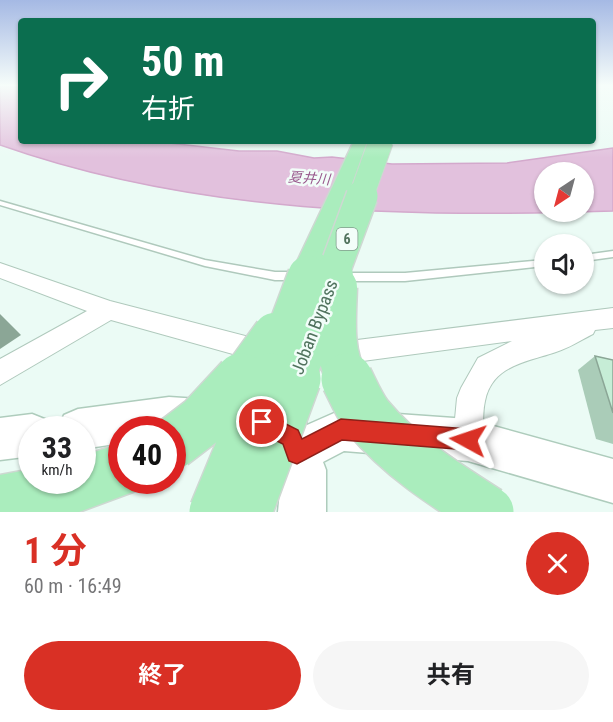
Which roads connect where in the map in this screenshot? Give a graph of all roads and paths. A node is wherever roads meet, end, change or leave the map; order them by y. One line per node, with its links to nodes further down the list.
1 (364, 144): 7 (highway, Joban Bypass / 6)
2 (380, 144): 7 (highway, Joban Bypass / 6, bridge)
3 (0, 203): 6 (lane)
4 (613, 254): 5 (lane)
5 (594, 257)
6 (534, 264)
7 (325, 267): 13 (highway, bridge); 21 (highway, 6, bridge); 22 (highway, Joban Bypass / 6, bridge); 24 (highway, 6, bridge)
8 (0, 270): 9 (street)
9 (109, 310): 10 (street); 11 (street)
10 (607, 318): 16 (street)
11 (0, 374)
12 (96, 427): 17 (street)
13 (186, 433)
14 (18, 437): 15 (street)
15 (0, 439)
16 (468, 440): 17 (street); 19 (street)
17 (297, 453): 23 (street)
18 (108, 475): 20 (highway)
19 (613, 481)
20 (0, 504)
21 (215, 512)
22 (246, 512)
23 (302, 512)
24 (488, 512)

